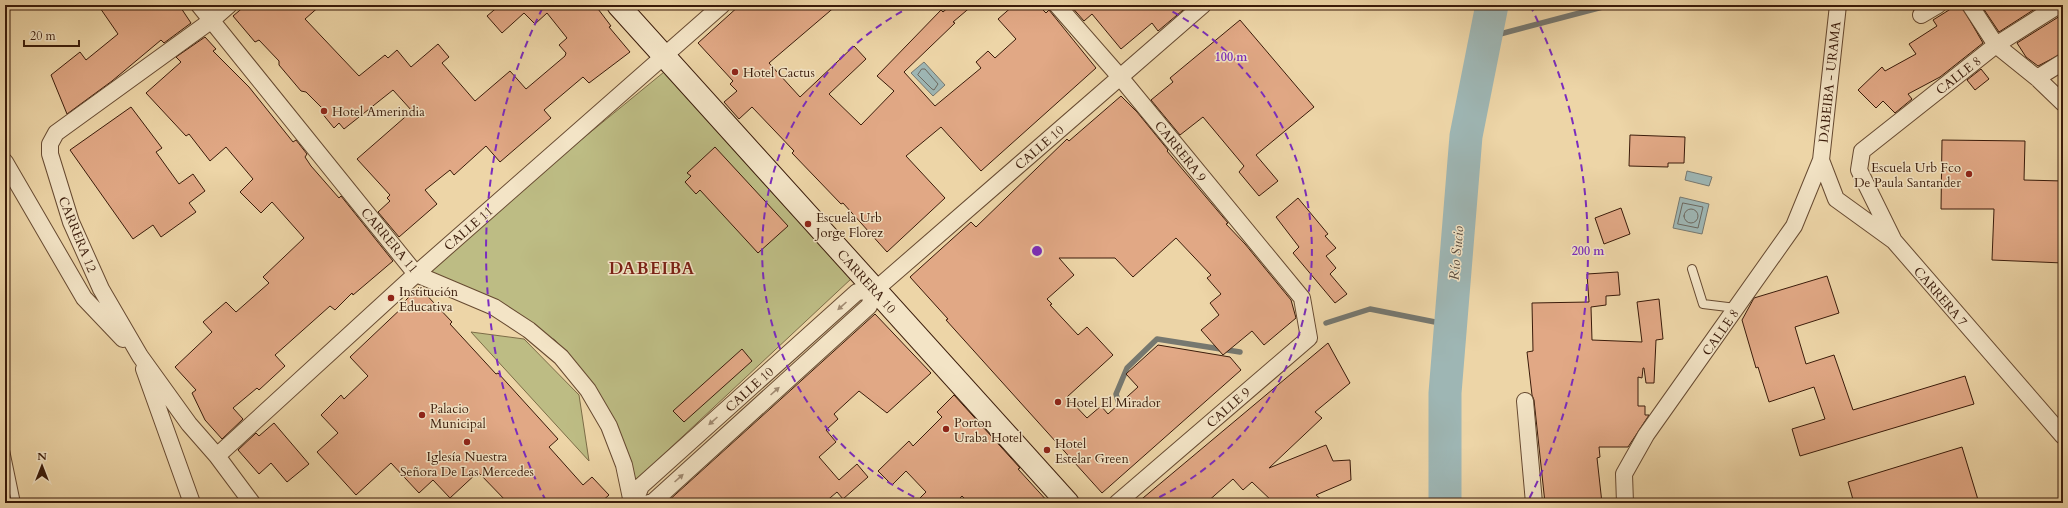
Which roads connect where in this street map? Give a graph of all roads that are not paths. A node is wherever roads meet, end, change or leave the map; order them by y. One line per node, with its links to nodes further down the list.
1 (199, 5): 12 (street, CARRERA 11)
2 (229, 5): 12 (street, CARRERA 12)
3 (618, 5): 14 (main road, CARRERA 10)
4 (722, 5): 14 (street, CALLE 11)
5 (1057, 5): 16 (street, CARRERA 9)
6 (1203, 5): 16 (street, CALLE 10)
7 (1838, 5): 19 (street, DABEIBA - URAMA)
8 (1938, 5): 11 (street)
9 (1970, 5): 13 (street)
10 (2059, 5): 13 (street, CALLE 8)
11 (1921, 15)
12 (212, 20): 23 (street, CARRERA 11); 27 (street, CARRERA 12)
13 (1996, 45): 17 (street); 21 (street, CALLE 8)
14 (665, 57): 23 (street, CALLE 11); 24 (main road, CARRERA 10)
15 (2063, 62): 17 (street)
16 (1120, 77): 24 (street, CALLE 10); 25 (street, CARRERA 9)
17 (2037, 78): 18 (street)
18 (2063, 103)
19 (1821, 160): 21 (street, CARRERA 7); 26 (street, CALLE 8)
20 (5, 162): 27 (street)
21 (1894, 241): 29 (street, CARRERA 7)
22 (1692, 269): 26 (lane)
23 (416, 274): 31 (street, CALLE 11); 35 (street, CARRERA 11)
24 (875, 290): 35 (street, CALLE 10, one-way to 35); 36 (street, CALLE 10, one-way to 24); 37 (main road, CARRERA 10)
25 (1302, 298): 38 (street, CALLE 9)
26 (1736, 308): 40 (street, CALLE 8)
27 (140, 356): 31 (street, CARRERA 12); 33 (street)
28 (1525, 401): 39 (street)
29 (2063, 436)
30 (5, 450): 32 (lane)
31 (216, 456): 34 (street, CARRERA 12)
32 (16, 503)
33 (192, 503)
34 (252, 503)
35 (633, 503)
36 (649, 503)
37 (1068, 503)
38 (1117, 503)
39 (1534, 503)
40 (1625, 503)

